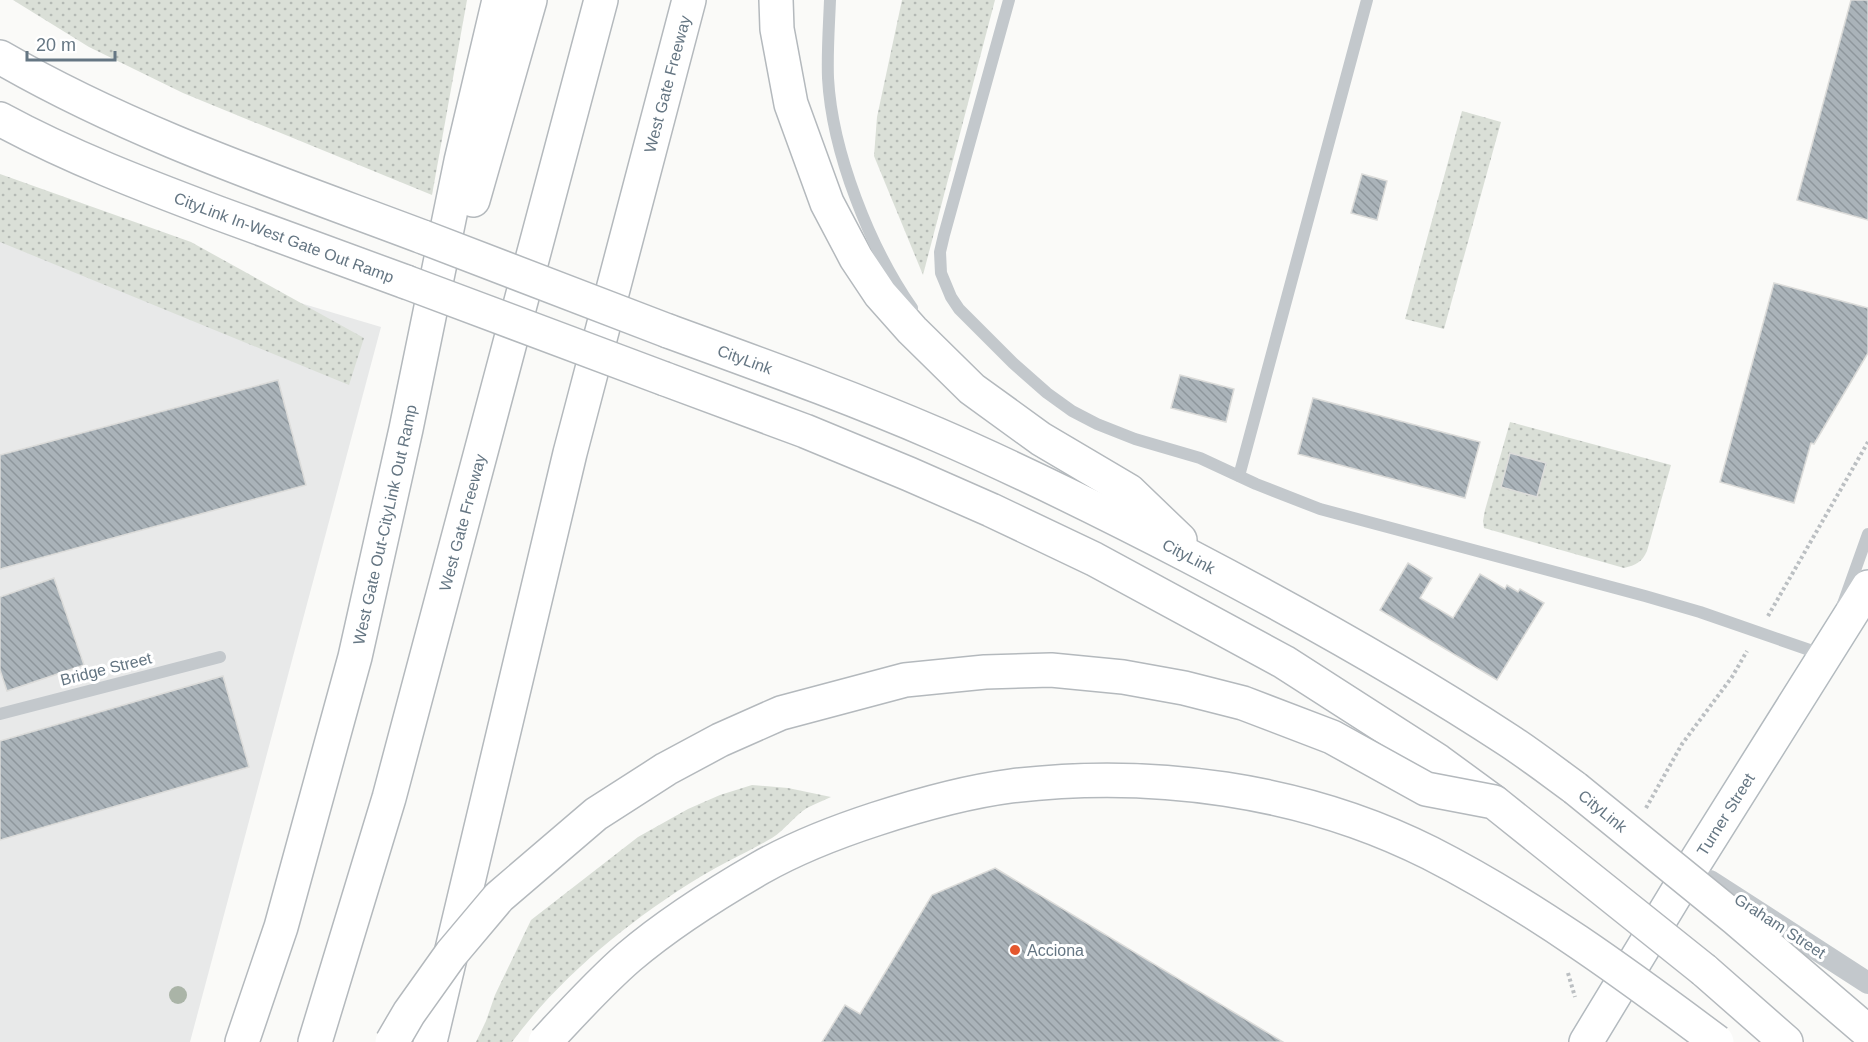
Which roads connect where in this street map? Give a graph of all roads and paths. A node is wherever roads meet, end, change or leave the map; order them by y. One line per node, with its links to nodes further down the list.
1 (499, 0): 12 (main road, West Gate Out-CityLink Out Ramp)
2 (530, 0): 12 (main road)
3 (602, 0): 30 (main road, West Gate Freeway)
4 (689, 0): 32 (main road, West Gate Freeway)
5 (776, 0): 11 (main road)
6 (830, 0): 11 (lane)
7 (1009, 0): 14 (lane)
8 (1367, 0): 14 (lane)
9 (0, 57): 15 (main road, CityLink, bridge)
10 (0, 120): 22 (main road, CityLink In-West Gate Out Ramp, bridge)
11 (972, 388): 15 (main road)
12 (406, 429): 29 (main road, West Gate Out-CityLink Out Ramp)
13 (1868, 442): 18 (path)
14 (1239, 476): 18 (lane)
15 (1123, 505): 27 (main road, CityLink, bridge)
16 (1868, 534): 19 (lane)
17 (1868, 587): 19 (main road, Turner Street)
18 (1758, 632): 19 (lane); 23 (path)
19 (1825, 656): 24 (main road, Turner Street)
20 (220, 657): 21 (lane, Bridge Street)
21 (0, 714)
22 (1494, 802): 31 (main road, bridge); 35 (main road, bridge)
23 (1645, 810)
24 (1691, 869): 26 (street, Graham Street); 28 (main road, Turner Street)
25 (1567, 971): 28 (path)
26 (1868, 983)
27 (1868, 1032)
28 (1587, 1040)
29 (242, 1042)
30 (315, 1042)
31 (392, 1042)
32 (430, 1042)
33 (545, 1042): 34 (main road, bridge)
34 (1717, 1042)
35 (1786, 1042)

